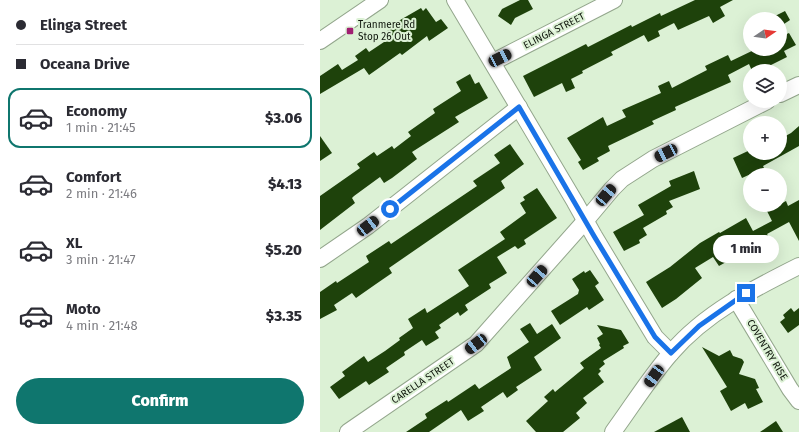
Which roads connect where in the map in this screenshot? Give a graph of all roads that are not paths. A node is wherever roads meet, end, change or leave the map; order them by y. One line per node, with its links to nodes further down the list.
1 (380, 0): 4 (street)
2 (455, 0): 5 (street)
3 (614, 0): 5 (street, ELINGA STREET)
4 (320, 41)
5 (493, 62): 8 (street)
6 (799, 85): 7 (street)
7 (787, 91)
8 (519, 107): 10 (street); 11 (street)
9 (754, 108): 10 (street, CARELLA STREET)
10 (586, 220): 14 (street); 16 (street, CARELLA STREET)
11 (320, 259)
12 (799, 266): 13 (street)
13 (736, 299): 14 (street); 15 (street, COVENTRY RISE)
14 (671, 353): 17 (street)
15 (799, 401)
16 (348, 432)
17 (613, 432)

